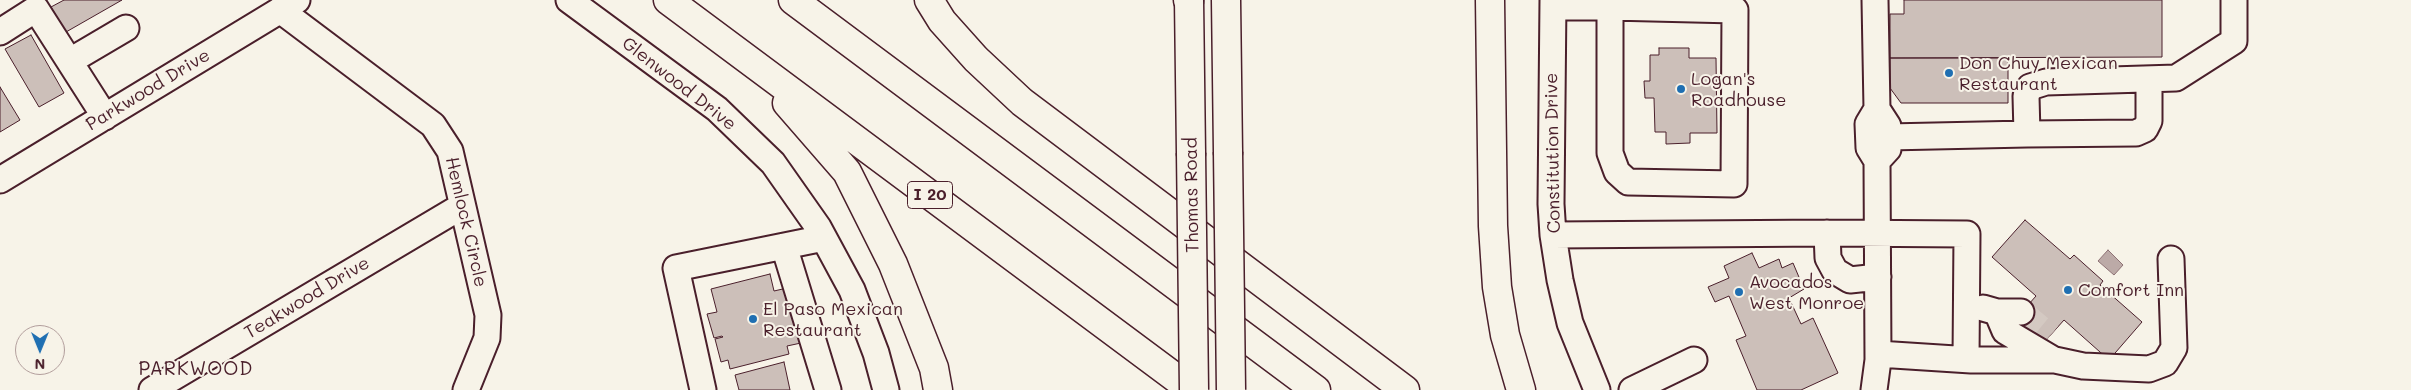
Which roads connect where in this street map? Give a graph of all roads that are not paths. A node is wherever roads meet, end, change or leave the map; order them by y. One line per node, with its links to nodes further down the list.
1 (569, 0): 28 (street, Glenwood Drive)
2 (668, 0): 16 (main road, I 20)
3 (793, 0): 46 (main road)
4 (929, 0): 47 (main road)
5 (1189, 0): 44 (main road, Thomas Road, bridge)
6 (1226, 0): 45 (main road, Thomas Road, bridge)
7 (1490, 0): 48 (main road)
8 (1875, 0): 18 (street)
9 (2234, 0): 17 (street)
10 (1553, 3): 11 (street); 27 (street, Constitution Drive)
11 (1610, 4): 11 (street)
12 (288, 5): 19 (street, Parkwood Drive); 24 (street, Hemlock Circle)
13 (126, 28): 15 (street)
14 (0, 32): 15 (street)
15 (70, 61): 19 (street)
16 (756, 65): 43 (main road); 44 (main road, I 20)
17 (2149, 79): 20 (street); 20 (street)
18 (1877, 109): 21 (street); 22 (street)
19 (105, 117): 23 (street, Parkwood Drive)
20 (2027, 134): 21 (street)
21 (1888, 137): 22 (street)
22 (1877, 160): 26 (street)
23 (0, 180)
24 (462, 206): 38 (street, Teakwood Drive); 39 (street, Hemlock Circle)
25 (1826, 233): 26 (street); 27 (street); 31 (street)
26 (1878, 233): 31 (street); 32 (street)
27 (1553, 235): 49 (street, Constitution Drive)
28 (824, 238): 29 (street); 42 (street, Glenwood Drive)
29 (784, 246): 40 (street); 41 (street)
30 (2171, 259): 37 (street)
31 (1878, 277): 34 (street)
32 (1966, 303): 35 (street); 37 (street)
33 (2050, 336): 37 (street)
34 (1878, 354): 35 (street); 51 (street)
35 (1966, 359): 37 (street)
36 (1694, 360): 50 (street)
37 (2055, 360)
38 (152, 390)
39 (466, 390)
40 (703, 390)
41 (828, 390)
42 (886, 390)
43 (938, 390)
44 (1193, 390)
45 (1231, 390)
46 (1316, 390)
47 (1405, 390)
48 (1521, 390)
49 (1597, 390)
50 (1632, 390)
51 (1874, 390)

